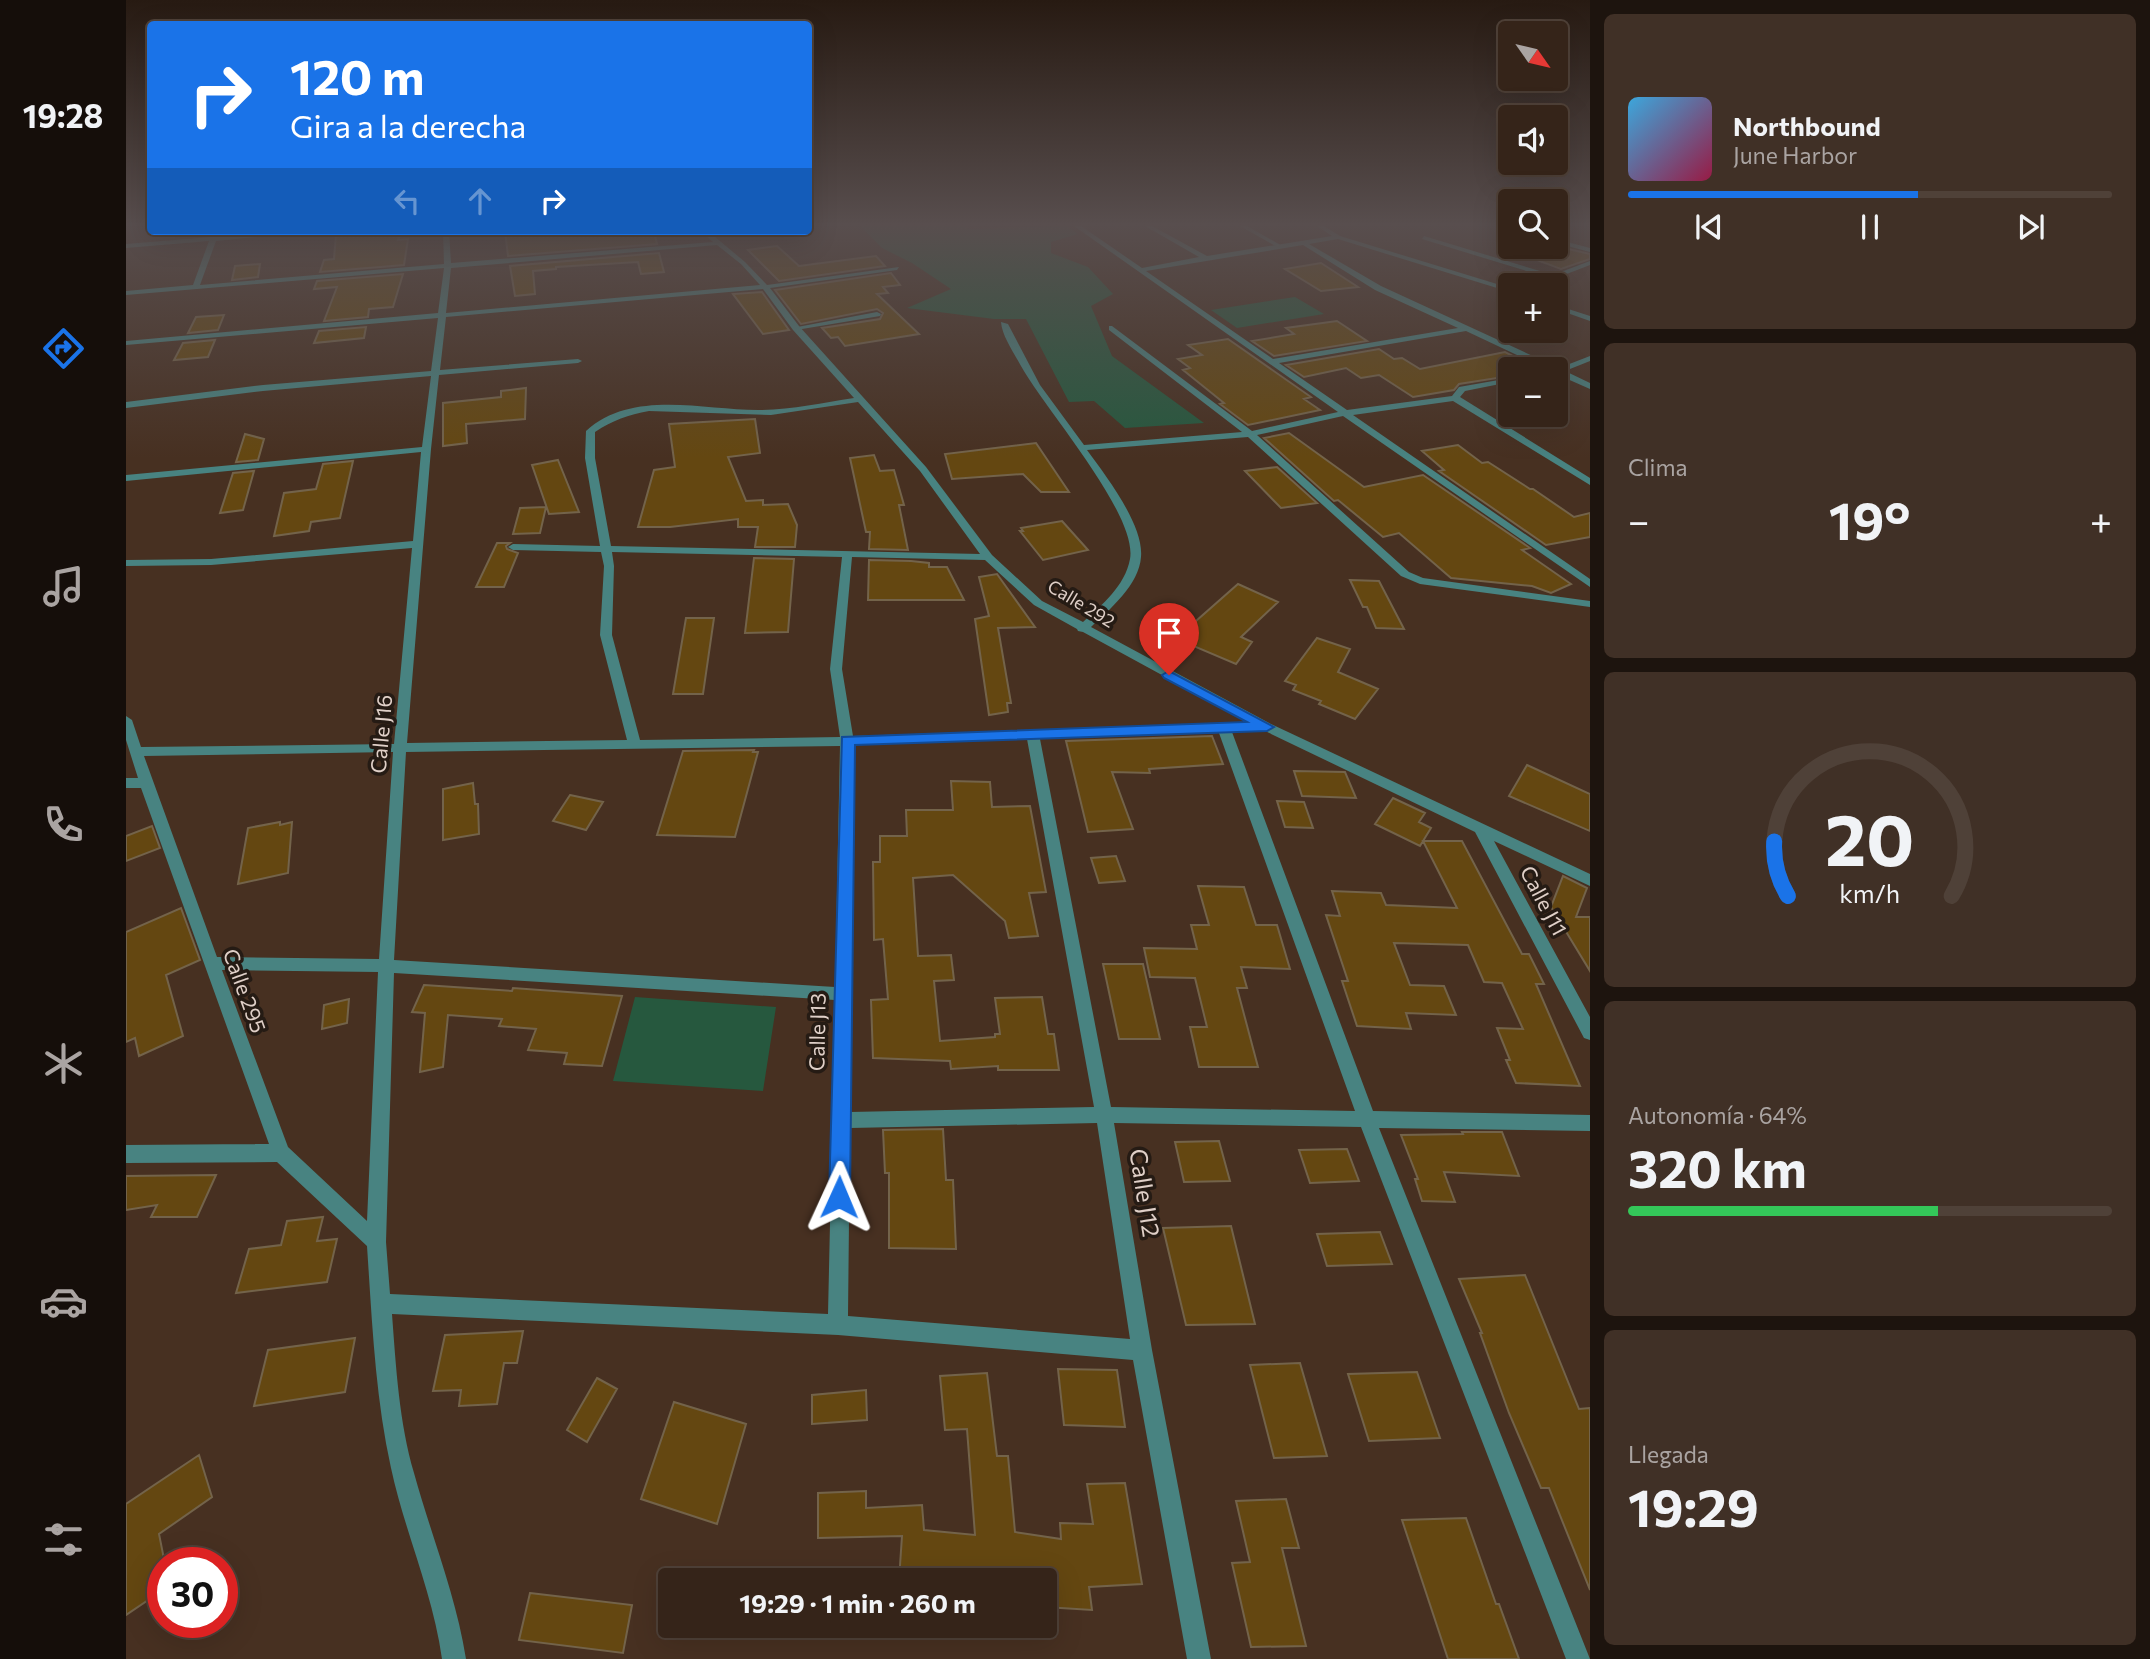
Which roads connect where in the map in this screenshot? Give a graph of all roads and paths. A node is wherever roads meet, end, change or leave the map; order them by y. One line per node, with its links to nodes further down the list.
1 (443, 303): 7 (street, Calle J16)
2 (568, 303): 7 (street)
3 (777, 303): 11 (street, Calle 292)
4 (1189, 303): 18 (street)
5 (1411, 303): 13 (street)
6 (1568, 311): 9 (street)
7 (441, 314): 14 (street); 20 (street, Calle J16)
8 (877, 314): 11 (street)
9 (1590, 319)
10 (1004, 324): 29 (street)
11 (796, 328): 25 (street, Calle 292)
12 (1112, 328): 28 (street)
13 (1466, 329): 15 (street); 18 (street)
14 (126, 343)
15 (1527, 357)
16 (1590, 358): 19 (street)
17 (578, 361): 20 (street)
18 (1272, 362): 27 (street)
19 (1568, 368)
20 (436, 374): 26 (street); 30 (street, Calle J16)
21 (1568, 376): 23 (street)
22 (1498, 382): 24 (street)
23 (1590, 386)
24 (1455, 398): 27 (street); 32 (street)
25 (860, 399): 35 (street); 37 (street, Calle 292)
26 (126, 405)
27 (1345, 413): 28 (street); 39 (street)
28 (1250, 435): 29 (street); 40 (street)
29 (1082, 448): 41 (street)
30 (426, 449): 31 (street); 33 (street, Calle J16)
31 (126, 478)
32 (1590, 482)
33 (418, 544): 38 (street); 48 (street, Calle J16)
34 (513, 547): 35 (street)
35 (605, 551): 36 (street); 47 (street)
36 (847, 556): 37 (street); 46 (street, Calle J13)
37 (988, 557): 41 (street, Calle 292)
38 (126, 563)
39 (1590, 584)
40 (1590, 604)
41 (1082, 629): 43 (street, Calle 292)
42 (126, 720): 49 (street, Calle 295)
43 (1267, 727): 44 (street); 52 (street, Calle 292)
44 (1224, 728): 45 (street); 60 (street)
45 (1033, 736): 46 (street); 58 (street, Calle J12)
46 (848, 741): 47 (street); 56 (street, Calle J13)
47 (634, 742): 48 (street)
48 (400, 748): 49 (street); 55 (street, Calle J16)
49 (136, 751): 51 (street, Calle 295)
50 (126, 783): 51 (street)
51 (146, 783): 54 (street, Calle 295)
52 (1479, 826): 53 (street, Calle 292); 57 (street, Calle J11)
53 (1590, 880)
54 (211, 963): 55 (street); 62 (street, Calle 295)
55 (386, 966): 56 (street); 64 (street, Calle J16)
56 (841, 994): 59 (street, Calle J13)
57 (1590, 1034)
58 (1104, 1115): 59 (street); 60 (street); 67 (street, Calle J12)
59 (840, 1120): 66 (street, Calle J13)
60 (1367, 1120): 61 (street); 70 (street)
61 (1590, 1124)
62 (281, 1153): 63 (street); 64 (street, Calle 295)
63 (126, 1154)
64 (376, 1242): 65 (street, Calle J16)
65 (379, 1303): 66 (street); 68 (street, Calle J16)
66 (838, 1325): 67 (street)
67 (1142, 1350): 69 (street, Calle J12)
68 (454, 1659)
69 (1199, 1659)
70 (1578, 1659)

